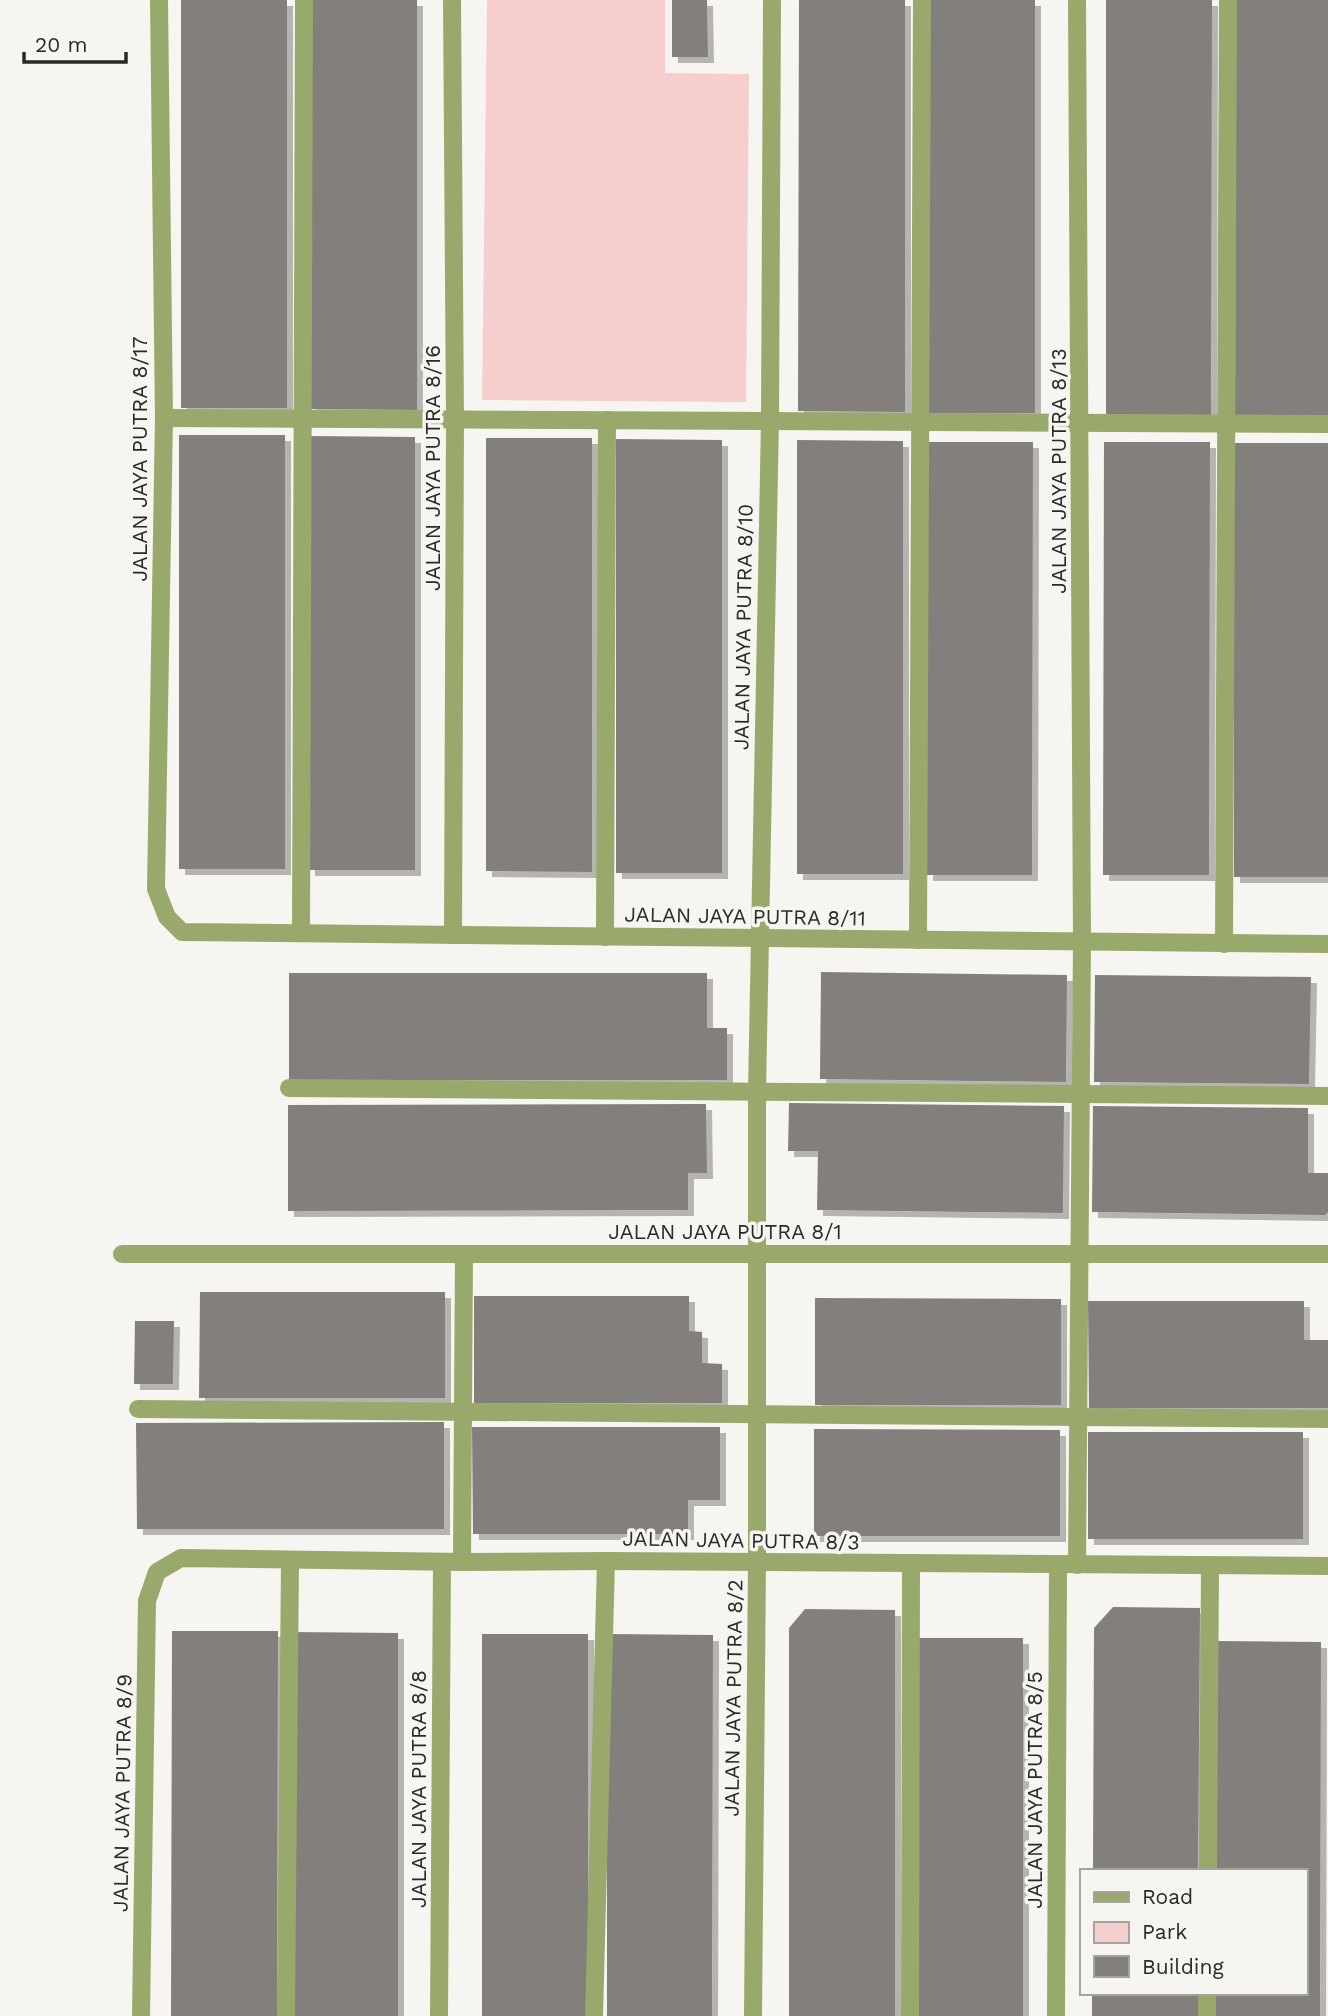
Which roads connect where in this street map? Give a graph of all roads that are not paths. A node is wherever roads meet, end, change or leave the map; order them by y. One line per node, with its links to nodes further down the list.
1 (159, 0): 8 (street, JALAN JAYA PUTRA 8/17)
2 (304, 0): 9 (street)
3 (452, 0): 10 (street, JALAN JAYA PUTRA 8/16)
4 (772, 0): 12 (street, JALAN JAYA PUTRA 8/10)
5 (922, 0): 13 (street)
6 (1077, 0): 14 (street, JALAN JAYA PUTRA 8/13)
7 (1228, 0): 15 (street)
8 (164, 418): 9 (street); 17 (street, JALAN JAYA PUTRA 8/17)
9 (303, 418): 10 (street); 18 (street)
10 (455, 419): 11 (street); 19 (street, JALAN JAYA PUTRA 8/16)
11 (607, 420): 12 (street); 20 (street)
12 (770, 421): 13 (street); 21 (street, JALAN JAYA PUTRA 8/10)
13 (920, 422): 14 (street); 22 (street)
14 (1080, 423): 15 (street); 23 (street, JALAN JAYA PUTRA 8/13)
15 (1227, 424): 16 (street); 24 (street)
16 (1328, 424)
17 (167, 917): 18 (street, JALAN JAYA PUTRA 8/11)
18 (301, 933): 19 (street, JALAN JAYA PUTRA 8/11)
19 (453, 935): 20 (street, JALAN JAYA PUTRA 8/11)
20 (605, 937): 21 (street, JALAN JAYA PUTRA 8/11)
21 (760, 939): 22 (street, JALAN JAYA PUTRA 8/11); 27 (street, JALAN JAYA PUTRA 8/10)
22 (918, 940): 23 (street, JALAN JAYA PUTRA 8/11)
23 (1082, 941): 24 (street, JALAN JAYA PUTRA 8/11); 28 (street, JALAN JAYA PUTRA 8/13)
24 (1224, 944): 25 (street, JALAN JAYA PUTRA 8/11)
25 (1328, 944)
26 (289, 1088): 27 (street)
27 (757, 1091): 28 (street); 33 (street, JALAN JAYA PUTRA 8/10)
28 (1080, 1094): 29 (street); 30 (street, JALAN JAYA PUTRA 8/13)
29 (1328, 1096)
30 (1080, 1253): 33 (street, JALAN JAYA PUTRA 8/1); 34 (street, JALAN JAYA PUTRA 8/1); 38 (street, JALAN JAYA PUTRA 8/13)
31 (122, 1254): 32 (street, JALAN JAYA PUTRA 8/1)
32 (464, 1254): 33 (street, JALAN JAYA PUTRA 8/1); 36 (street)
33 (756, 1254): 37 (street, JALAN JAYA PUTRA 8/2)
34 (1328, 1254)
35 (138, 1409): 36 (street)
36 (462, 1412): 37 (street); 43 (street)
37 (756, 1414): 38 (street); 44 (street, JALAN JAYA PUTRA 8/2)
38 (1078, 1416): 39 (street); 47 (street, JALAN JAYA PUTRA 8/13)
39 (1328, 1419)
40 (290, 1560): 42 (street, JALAN JAYA PUTRA 8/3); 50 (street, JALAN JAYA PUTRA 8/3); 54 (street)
41 (606, 1561): 43 (street, JALAN JAYA PUTRA 8/3); 44 (street, JALAN JAYA PUTRA 8/3); 56 (street)
42 (442, 1562): 43 (street, JALAN JAYA PUTRA 8/3); 55 (street, JALAN JAYA PUTRA 8/8)
43 (462, 1562)
44 (757, 1563): 45 (street, JALAN JAYA PUTRA 8/3); 57 (street, JALAN JAYA PUTRA 8/2)
45 (911, 1564): 46 (street, JALAN JAYA PUTRA 8/3); 58 (street)
46 (1058, 1564): 47 (street, JALAN JAYA PUTRA 8/3); 59 (street, JALAN JAYA PUTRA 8/5)
47 (1077, 1565): 48 (street, JALAN JAYA PUTRA 8/3)
48 (1209, 1566): 49 (street, JALAN JAYA PUTRA 8/3); 51 (street)
49 (1328, 1566)
50 (158, 1572): 53 (street, JALAN JAYA PUTRA 8/9)
51 (1208, 1869)
52 (1207, 1995): 60 (street)
53 (141, 2016)
54 (286, 2016)
55 (439, 2016)
56 (594, 2016)
57 (753, 2016)
58 (910, 2016)
59 (1056, 2016)
60 (1207, 2016)

